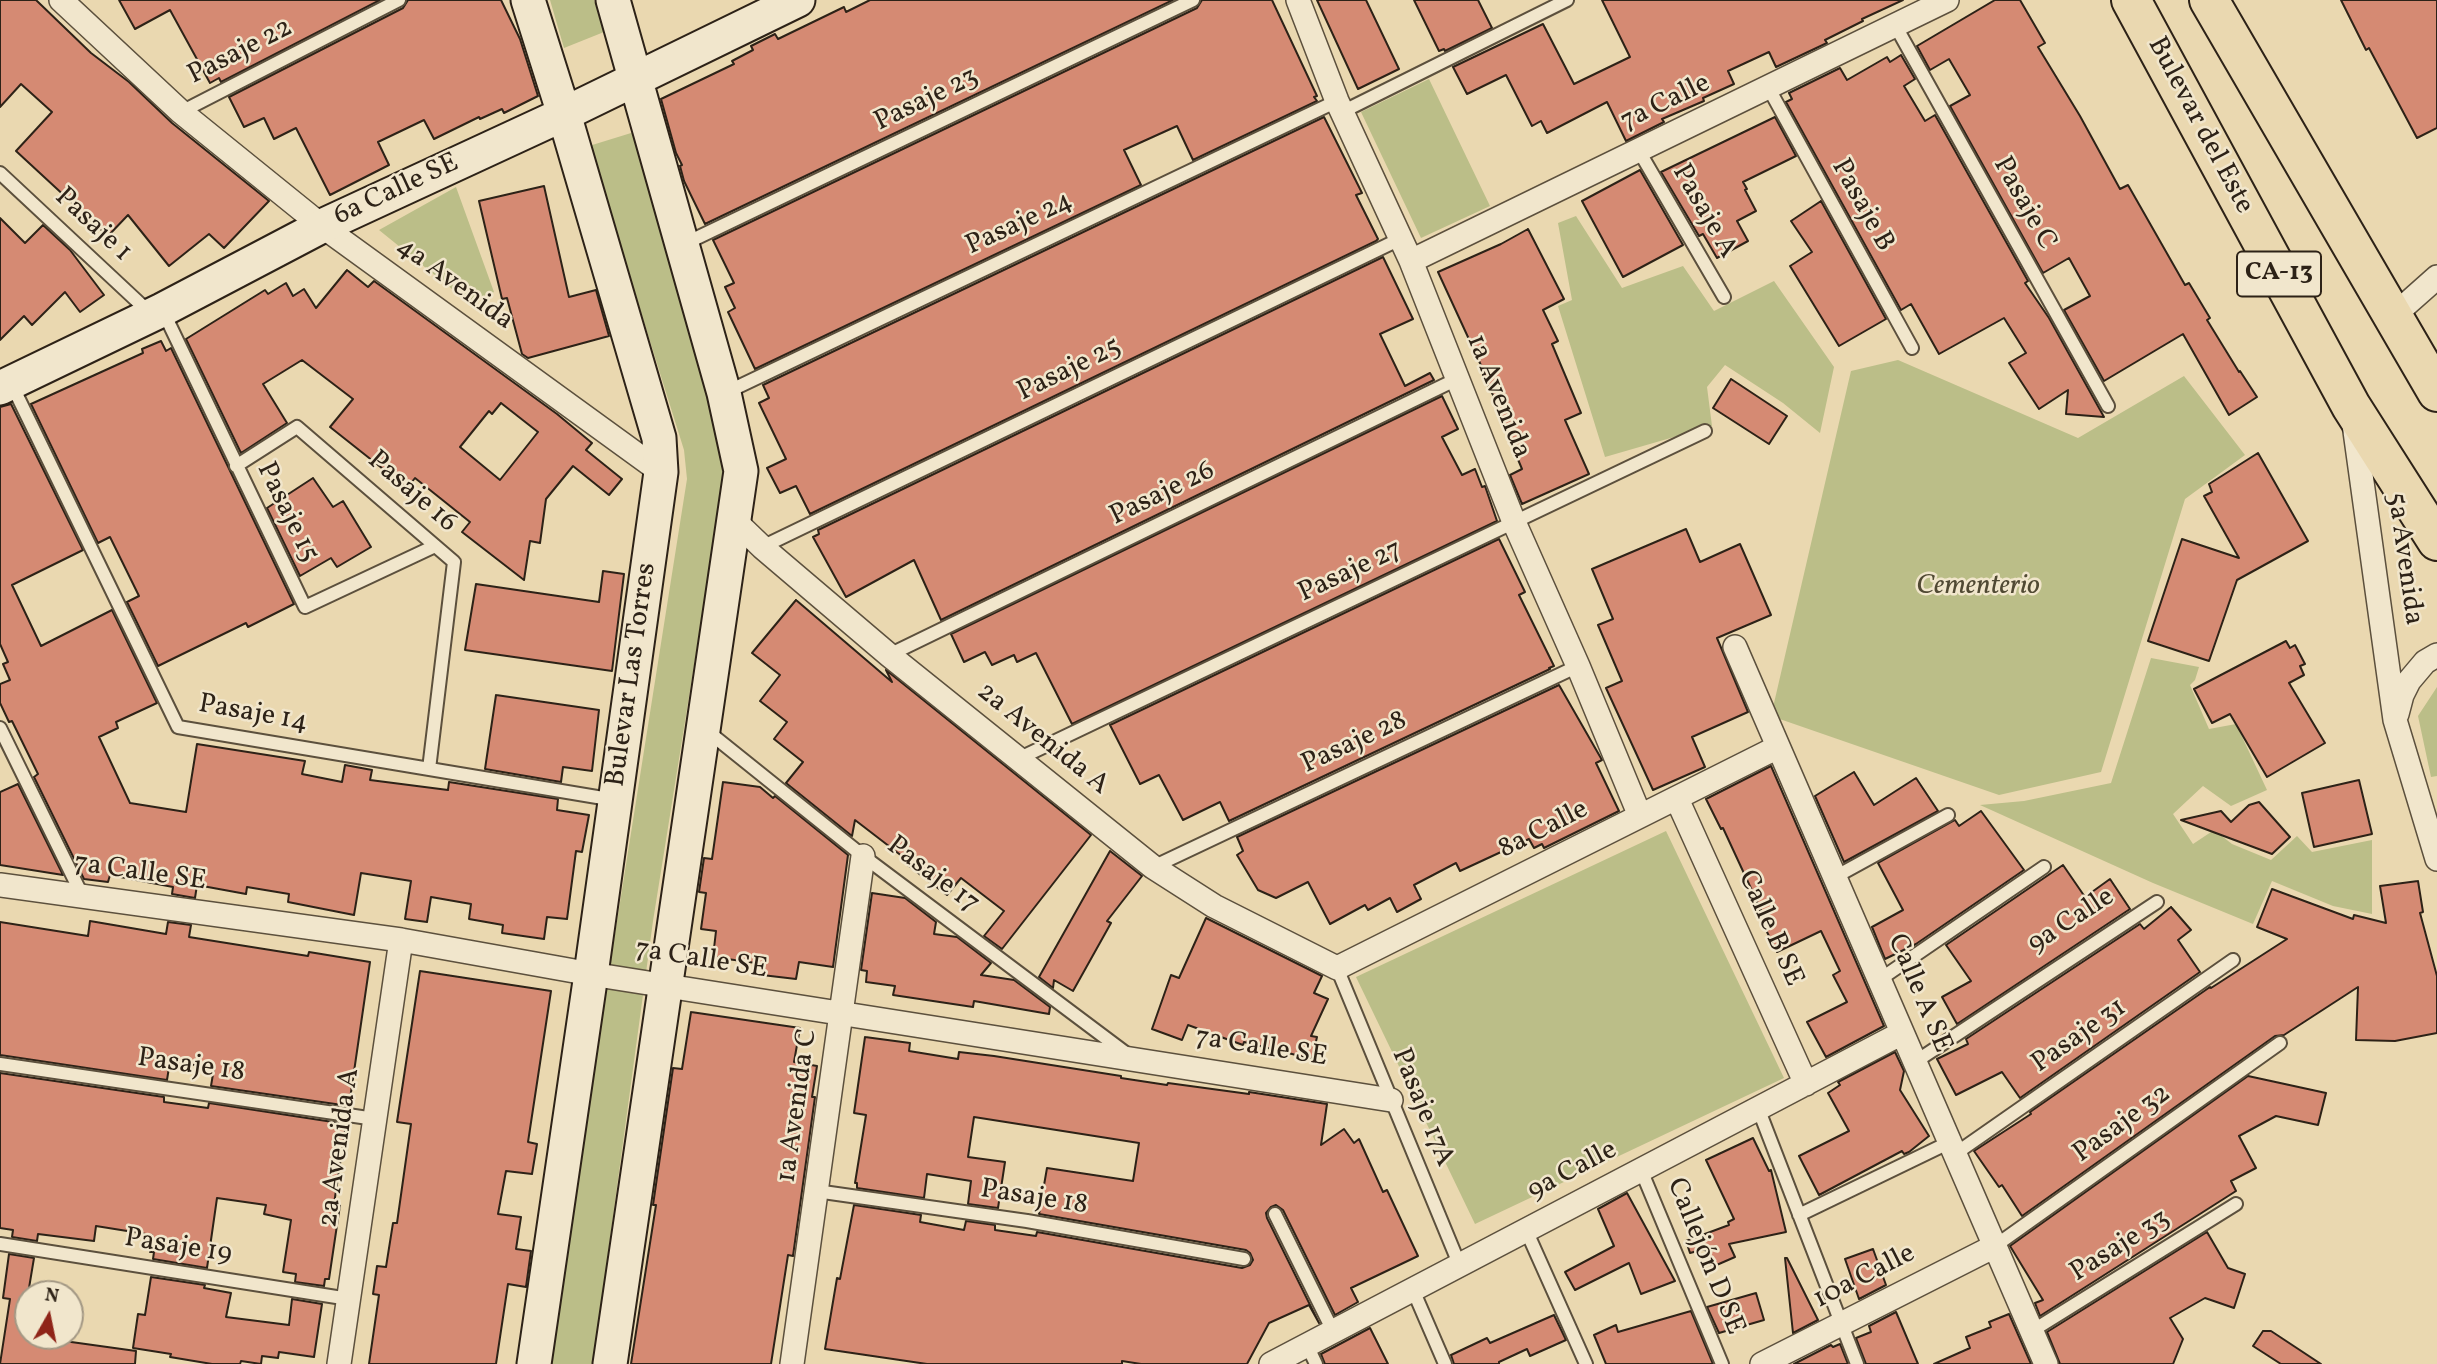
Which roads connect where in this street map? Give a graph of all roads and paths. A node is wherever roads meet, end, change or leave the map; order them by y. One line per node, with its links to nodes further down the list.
1 (399, 0): 16 (lane, Pasaje 22)
2 (528, 0): 17 (street, Bulevar Las Torres)
3 (612, 0): 13 (street)
4 (798, 0): 13 (street, 6a Calle SE)
5 (1193, 0): 22 (lane, Pasaje 23)
6 (1298, 0): 15 (street, 1a Avenida)
7 (1567, 0): 15 (lane, Pasaje 24)
8 (1947, 0): 12 (street, 7a Calle)
9 (2131, 0): 34 (highway, Bulevar del Este / CA-13)
10 (2209, 0): 27 (highway, CA-13)
11 (64, 1): 16 (street, 4a Avenida)
12 (1895, 25): 14 (street, 7a Calle); 33 (lane, Pasaje C)
13 (635, 79): 17 (street, 6a Calle SE); 22 (street)
14 (1768, 87): 18 (street, 7a Calle); 28 (lane, Pasaje B)
15 (1340, 106): 21 (street, 1a Avenida); 32 (lane, Pasaje 24)
16 (180, 112): 20 (street, 4a Avenida)
17 (564, 114): 20 (street, 6a Calle SE); 37 (street, Bulevar Las Torres)
18 (1639, 151): 23 (street, 7a Calle); 25 (lane, Pasaje A)
19 (0, 173): 26 (lane, Pasaje 1)
20 (322, 226): 26 (street, 6a Calle SE); 37 (street, 4a Avenida)
21 (1400, 239): 23 (street, 1a Avenida); 42 (lane, Pasaje 25)
22 (682, 245): 32 (street)
23 (1411, 261): 29 (street, 1a Avenida)
24 (2437, 277): 27 (street)
25 (1724, 296)
26 (157, 312): 30 (street, 6a Calle SE); 36 (lane, Pasaje 15)
27 (2392, 317): 31 (highway, CA-13)
28 (1912, 348)
29 (1457, 379): 39 (street, 1a Avenida); 44 (lane, Pasaje 26)
30 (5, 386): 52 (lane, Pasaje 14)
31 (2437, 392)
32 (724, 393): 38 (street)
33 (2108, 406)
34 (2351, 406): 40 (highway, Bulevar del Este / CA-13); 47 (street, 5a Avenida)
35 (1705, 431): 39 (lane, Pasaje 27)
36 (236, 466): 41 (lane, Pasaje 16); 41 (lane, Pasaje 15)
37 (661, 472): 54 (street, Bulevar Las Torres)
38 (735, 521): 42 (street, 2a Avenida A); 48 (street)
39 (1514, 522): 46 (street, 1a Avenida); 51 (lane, Pasaje 27)
40 (2437, 541)
41 (435, 546): 52 (lane, Pasaje 16)
42 (762, 547): 44 (street, 2a Avenida A)
43 (1735, 647): 50 (street, Calle A SE)
44 (889, 655): 51 (street, 2a Avenida A)
45 (2437, 655): 47 (street, 5a Avenida)
46 (1578, 666): 56 (street, 1a Avenida); 59 (lane, Pasaje 28)
47 (2395, 720): 58 (street, 5a Avenida)
48 (703, 727): 57 (lane, Pasaje 17); 70 (street)
49 (0, 729): 63 (lane)
50 (1778, 747): 53 (street, 8a Calle); 61 (street, Calle A SE)
51 (1018, 759): 59 (street, 2a Avenida A)
52 (429, 769): 54 (lane, Pasaje 14)
53 (1677, 799): 56 (street, 8a Calle); 77 (street, Calle B SE)
54 (615, 800): 68 (street, Bulevar Las Torres)
55 (1948, 815): 61 (lane)
56 (1640, 816): 67 (street, 8a Calle)
57 (863, 856): 71 (street, 1a Avenida C); 74 (lane, Pasaje 17)
58 (2437, 859)
59 (1153, 867): 67 (street, 2a Avenida A)
60 (2044, 867): 69 (lane)
61 (1835, 877): 69 (street, Calle A SE)
62 (0, 885): 63 (street, 7a Calle SE)
63 (83, 897): 65 (street, 7a Calle SE)
64 (2157, 902): 75 (lane, 9a Calle)
65 (401, 940): 68 (street, 7a Calle SE); 80 (street, 2a Avenida A)
66 (2233, 960): 81 (lane, Pasaje 31)
67 (1337, 968): 78 (lane, Pasaje 17A)
68 (592, 974): 70 (street, 7a Calle SE); 99 (street, Bulevar Las Torres)
69 (1879, 980): 72 (street, Calle A SE)
70 (664, 985): 71 (street, 7a Calle SE); 100 (street)
71 (842, 1013): 74 (street, 7a Calle SE); 83 (street, 1a Avenida C)
72 (1902, 1033): 75 (street, Calle A SE); 77 (street, 9a Calle)
73 (2280, 1043): 89 (lane, Pasaje 32)
74 (1135, 1059): 78 (street, 7a Calle SE)
75 (1915, 1062): 81 (street, Calle A SE)
76 (0, 1063): 80 (lane, Pasaje 18)
77 (1806, 1084): 79 (street, 9a Calle)
78 (1391, 1100): 91 (lane, Pasaje 17A)
79 (1758, 1108): 82 (street, 9a Calle); 86 (lane)
80 (375, 1119): 93 (street, 2a Avenida A)
81 (1952, 1148): 86 (lane, Pasaje 31); 89 (street, Calle A SE)
82 (1641, 1170): 87 (street, 9a Calle); 105 (lane, Callejón D SE)
83 (816, 1191): 90 (lane, Pasaje 18); 101 (street, 1a Avenida C)
84 (2236, 1204): 96 (lane, Pasaje 33)
85 (1275, 1214): 95 (lane)
86 (1799, 1215): 94 (lane)
87 (1526, 1230): 91 (street, 9a Calle); 104 (lane)
88 (0, 1244): 93 (lane, Pasaje 19)
89 (1995, 1246): 94 (street, 10a Calle); 96 (street, Calle A SE)
90 (1244, 1259)
91 (1460, 1266): 92 (street, 9a Calle)
92 (1413, 1290): 95 (street, 9a Calle); 103 (lane)
93 (348, 1299): 98 (street, 2a Avenida A)
94 (1841, 1324): 106 (street, 10a Calle); 107 (lane)
95 (1333, 1331): 97 (street, 9a Calle)
96 (2032, 1331): 108 (street, Calle A SE)
97 (1311, 1354): 102 (street, 9a Calle)
98 (339, 1364)
99 (534, 1364)
100 (610, 1364)
101 (793, 1364)
102 (1270, 1364)
103 (1445, 1364)
104 (1586, 1364)
105 (1722, 1364)
106 (1762, 1364)
107 (1857, 1364)
108 (2046, 1364)

